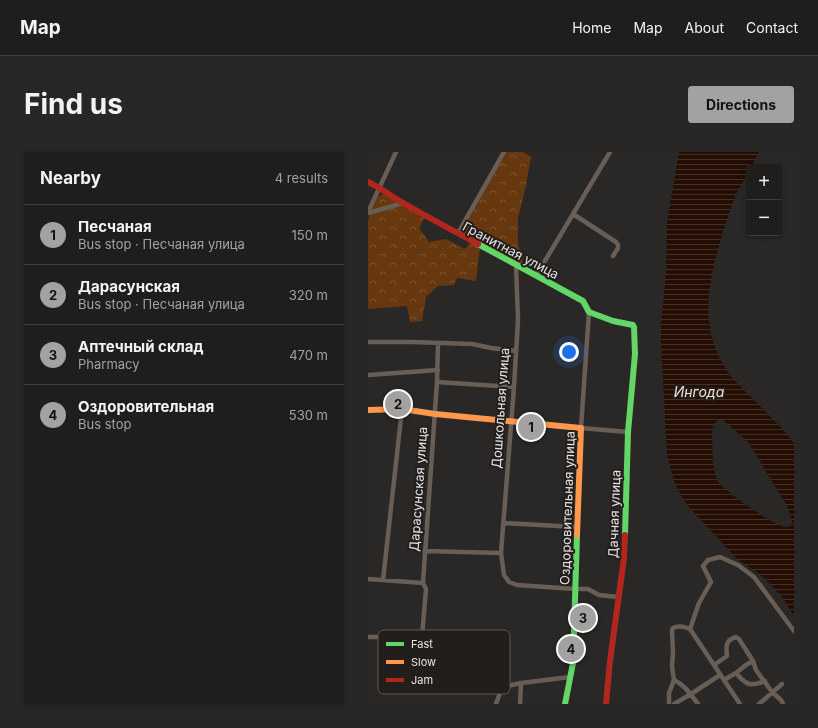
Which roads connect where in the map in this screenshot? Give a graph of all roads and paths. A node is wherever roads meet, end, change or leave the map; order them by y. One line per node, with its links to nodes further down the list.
1 (396, 152): 5 (street)
2 (504, 152): 9 (street)
3 (610, 152): 8 (street)
4 (368, 182): 5 (street, Гранитная улица)
5 (379, 187): 6 (street, Гранитная улица); 7 (street)
6 (403, 203): 7 (street); 9 (street, Гранитная улица)
7 (368, 213)
8 (573, 214): 10 (street); 12 (street)
9 (458, 233): 11 (street, Гранитная улица)
10 (613, 256)
11 (516, 265): 12 (street, Гранитная улица); 16 (street, Дошкольная улица)
12 (536, 276): 13 (street, Гранитная улица)
13 (589, 312): 25 (street, Оздоровительная улица); 26 (street, Дачная улица)
14 (368, 342): 15 (street)
15 (438, 343): 16 (street); 17 (street, Дарасунская улица)
16 (516, 351): 20 (street, Дошкольная улица)
17 (438, 370): 18 (street); 19 (street, Дарасунская улица)
18 (368, 375)
19 (437, 382): 20 (street); 23 (street, Дарасунская улица)
20 (514, 387): 24 (street, Дошкольная улица)
21 (402, 409): 22 (street); 23 (street); 32 (street)
22 (368, 410)
23 (435, 414): 24 (street); 29 (street, Дарасунская улица)
24 (511, 420): 25 (street); 27 (street, Дошкольная улица)
25 (581, 428): 26 (street); 28 (street, Оздоровительная улица)
26 (628, 432): 35 (street, Дачная улица)
27 (503, 523): 28 (street); 30 (street, Дошкольная улица)
28 (577, 527): 34 (street, Оздоровительная улица)
29 (424, 551): 30 (street); 33 (street, Дарасунская улица)
30 (500, 553): 34 (street, Дошкольная улица)
31 (368, 579): 32 (street)
32 (383, 580): 33 (street)
33 (423, 583): 37 (street, Дарасунская улица)
34 (575, 589): 35 (street); 43 (street, Оздоровительная улица)
35 (618, 597): 56 (street, Дачная улица)
36 (690, 629): 38 (street); 40 (street); 44 (street)
37 (423, 630)
38 (794, 631)
39 (753, 661): 40 (street); 41 (street); 46 (street)
40 (714, 665): 42 (street)
41 (736, 673): 45 (street); 46 (street)
42 (720, 675): 45 (street); 52 (street)
43 (570, 677): 47 (street); 55 (street, Оздоровительная улица)
44 (674, 680): 52 (street); 57 (street)
45 (724, 680): 60 (street)
46 (765, 681): 50 (street)
47 (520, 684): 49 (street); 54 (street)
48 (782, 684): 50 (street)
49 (510, 686)
50 (772, 692): 61 (street); 62 (street)
51 (500, 694): 53 (street)
52 (691, 694): 58 (street); 59 (street)
53 (496, 704)
54 (520, 704)
55 (565, 704)
56 (606, 704)
57 (669, 704)
58 (674, 704)
59 (698, 704)
60 (740, 704)
61 (759, 704)
62 (783, 704)

